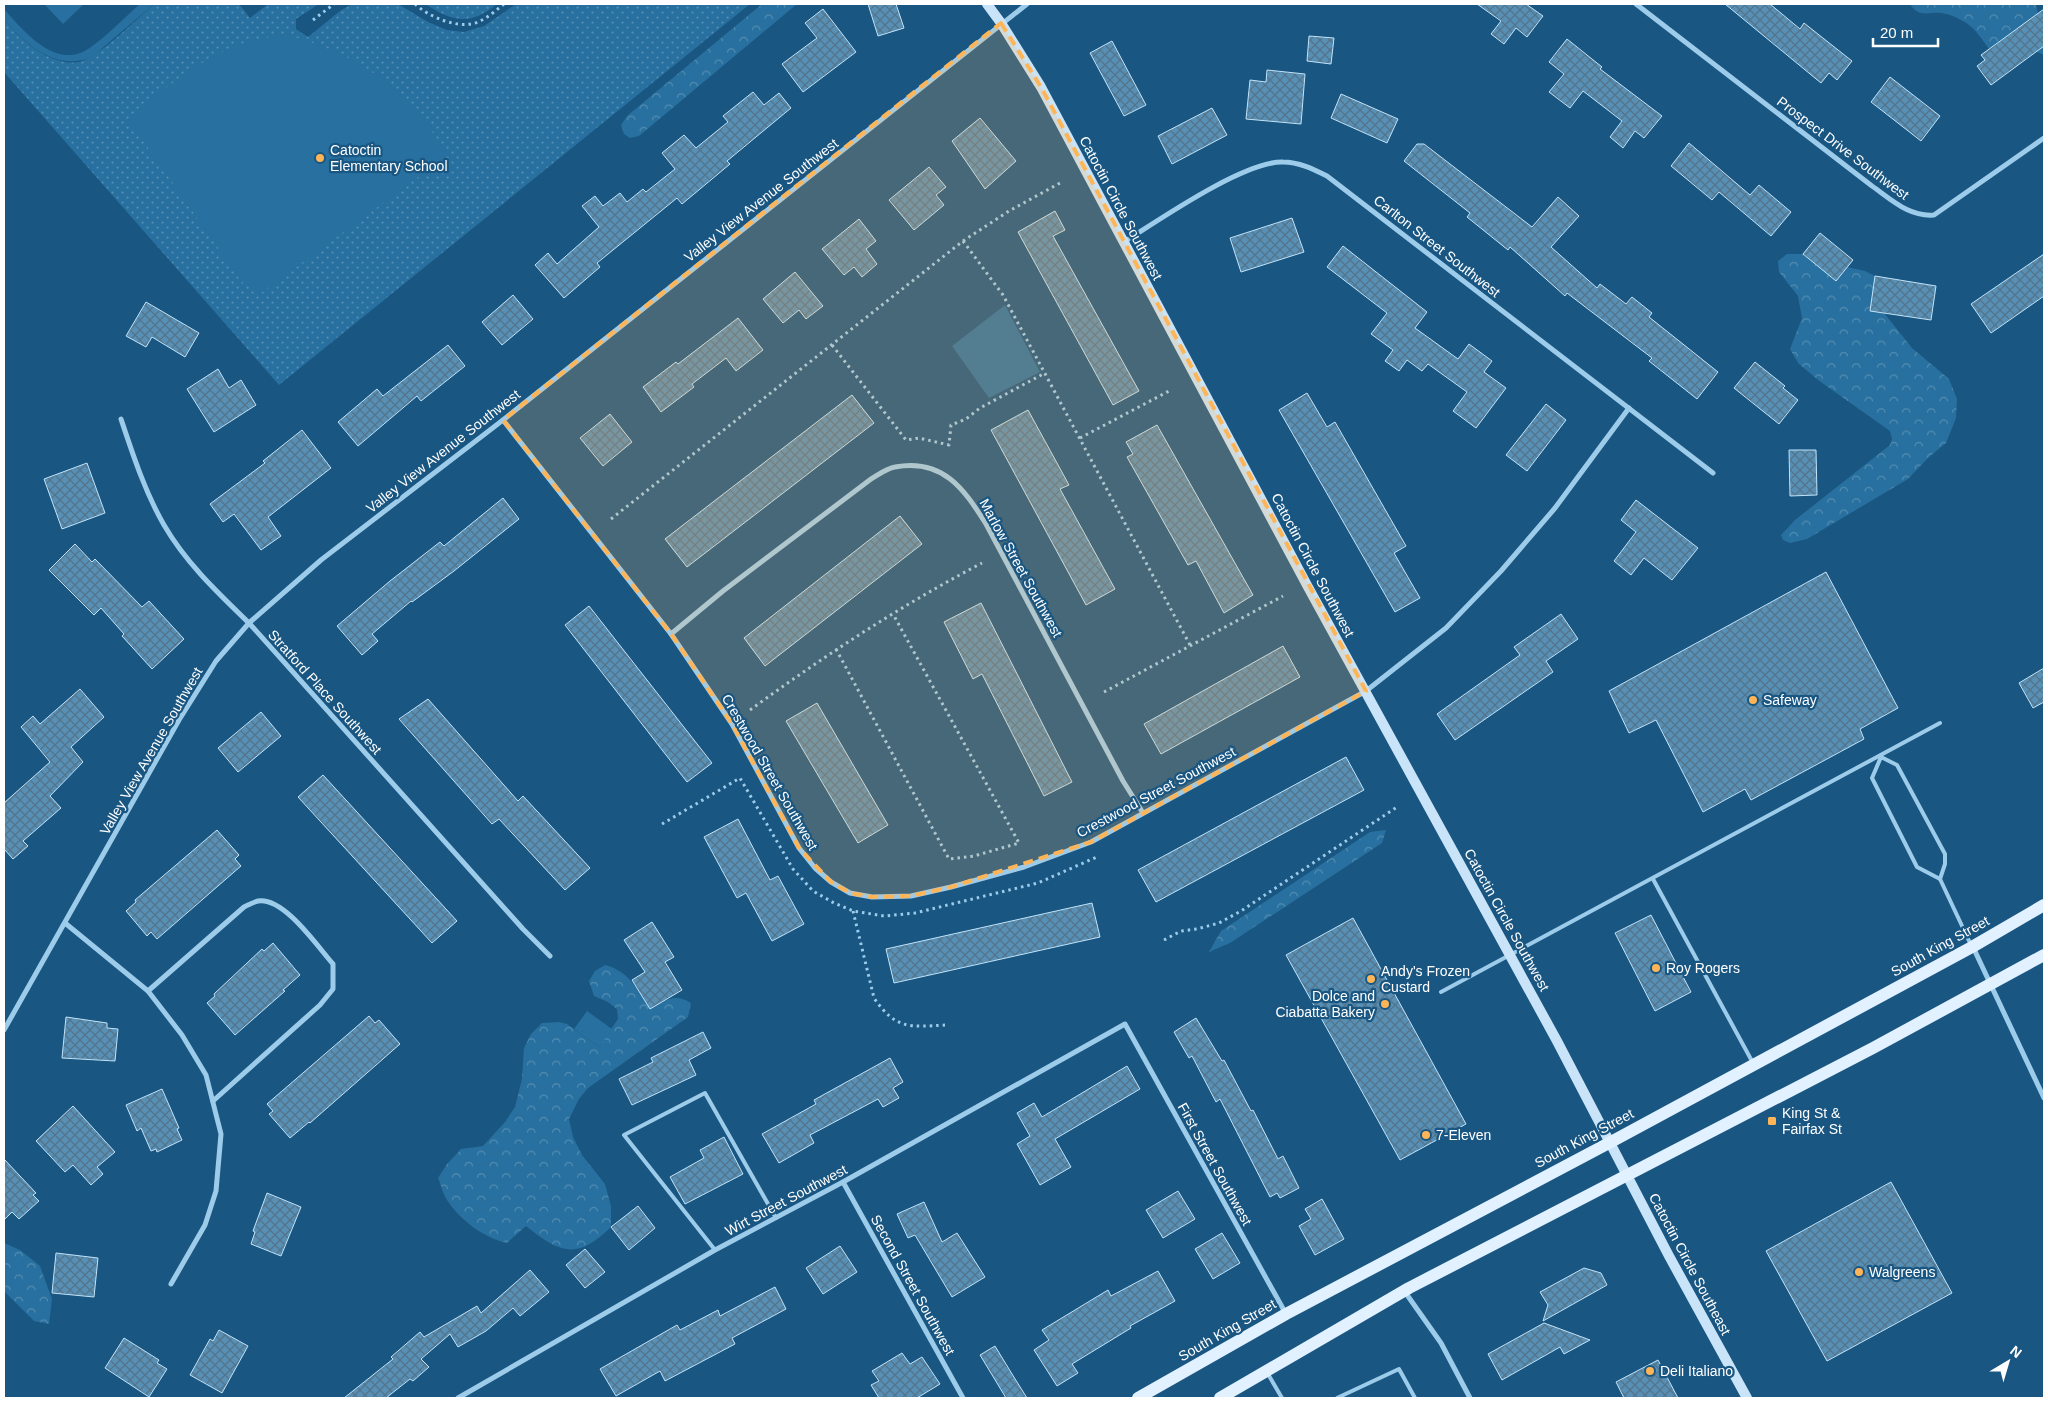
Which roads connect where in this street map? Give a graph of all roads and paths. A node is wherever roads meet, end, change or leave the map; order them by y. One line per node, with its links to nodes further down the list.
1 (334, 4): 7 (path)
2 (415, 4): 3 (path)
3 (504, 4)
4 (987, 4): 8 (main road, Catoctin Circle Southwest)
5 (1027, 4): 8 (street, Valley View Avenue Southwest)
6 (1636, 4): 9 (street, Prospect Drive Southwest)
7 (313, 20)
8 (1001, 23): 12 (main road, Catoctin Circle Southwest); 18 (street, Valley View Avenue Southwest)
9 (2044, 138)
10 (1060, 183): 11 (path)
11 (963, 241): 13 (path); 14 (path)
12 (1123, 242): 16 (street, Carlton Street Southwest); 29 (main road, Catoctin Circle Southwest)
13 (832, 345): 14 (path); 21 (path)
14 (1045, 373): 19 (path)
15 (1171, 390): 19 (path)
16 (1628, 408): 20 (street, Carlton Street Southwest); 29 (street, Crestwood Street Southwest)
17 (122, 419): 25 (street, Stratford Place Southwest)
18 (504, 420): 25 (street, Valley View Avenue Southwest); 26 (street, Crestwood Street Southwest)
19 (1080, 438): 27 (path)
20 (1714, 473)
21 (612, 519)
22 (982, 563): 24 (path)
23 (1283, 596): 27 (path)
24 (893, 614): 28 (path); 28 (path)
25 (249, 624): 42 (street, Valley View Avenue Southwest); 47 (street, Stratford Place Southwest)
26 (671, 634): 35 (street, Crestwood Street Southwest); 35 (street, Marlow Street Southwest)
27 (1190, 645): 30 (path)
28 (836, 649): 31 (path)
29 (1366, 691): 35 (street, Crestwood Street Southwest); 45 (main road, Catoctin Circle Southwest)
30 (1104, 692)
31 (750, 710)
32 (1940, 723): 33 (lane)
33 (1881, 757): 38 (lane); 39 (lane); 39 (lane)
34 (1397, 807): 43 (path)
35 (1143, 813)
36 (662, 824): 41 (path)
37 (1099, 856): 41 (path)
38 (1653, 879): 45 (lane); 54 (lane)
39 (1940, 879): 44 (lane)
40 (2044, 905): 44 (main road, South King Street)
41 (853, 911): 52 (path)
42 (65, 923): 49 (street); 53 (street, Valley View Avenue Southwest)
43 (1164, 940)
44 (1972, 947): 48 (street); 54 (main road, South King Street)
45 (1510, 955): 50 (lane); 57 (main road, Catoctin Circle Southwest)
46 (2044, 955): 48 (main road)
47 (550, 956)
48 (1989, 984): 55 (street); 58 (main road)
49 (148, 991): 56 (street); 56 (street)
50 (1441, 992)
51 (1125, 1024): 59 (street, Wirt Street Southwest); 64 (street, First Street Southwest)
52 (945, 1025)
53 (4, 1030)
54 (1753, 1064): 57 (main road, South King Street)
55 (2044, 1098)
56 (213, 1101): 62 (street)
57 (1609, 1143): 58 (main road, Catoctin Circle Southeast); 64 (main road, South King Street)
58 (1628, 1175): 63 (main road); 74 (main road, Catoctin Circle Southeast)
59 (842, 1182): 60 (street, Wirt Street Southwest); 67 (street, Second Street Southwest)
60 (776, 1218): 61 (street, Wirt Street Southwest); 61 (lane)
61 (716, 1250): 66 (street, Wirt Street Southwest)
62 (172, 1284)
63 (1404, 1291): 65 (main road); 73 (street)
64 (1286, 1314): 68 (main road, South King Street)
65 (1267, 1371): 69 (main road); 70 (lane)
66 (458, 1398)
67 (963, 1398)
68 (1138, 1398)
69 (1220, 1398)
70 (1282, 1398)
71 (1337, 1398): 72 (lane)
72 (1415, 1398)
73 (1470, 1398)
74 (1747, 1398)

